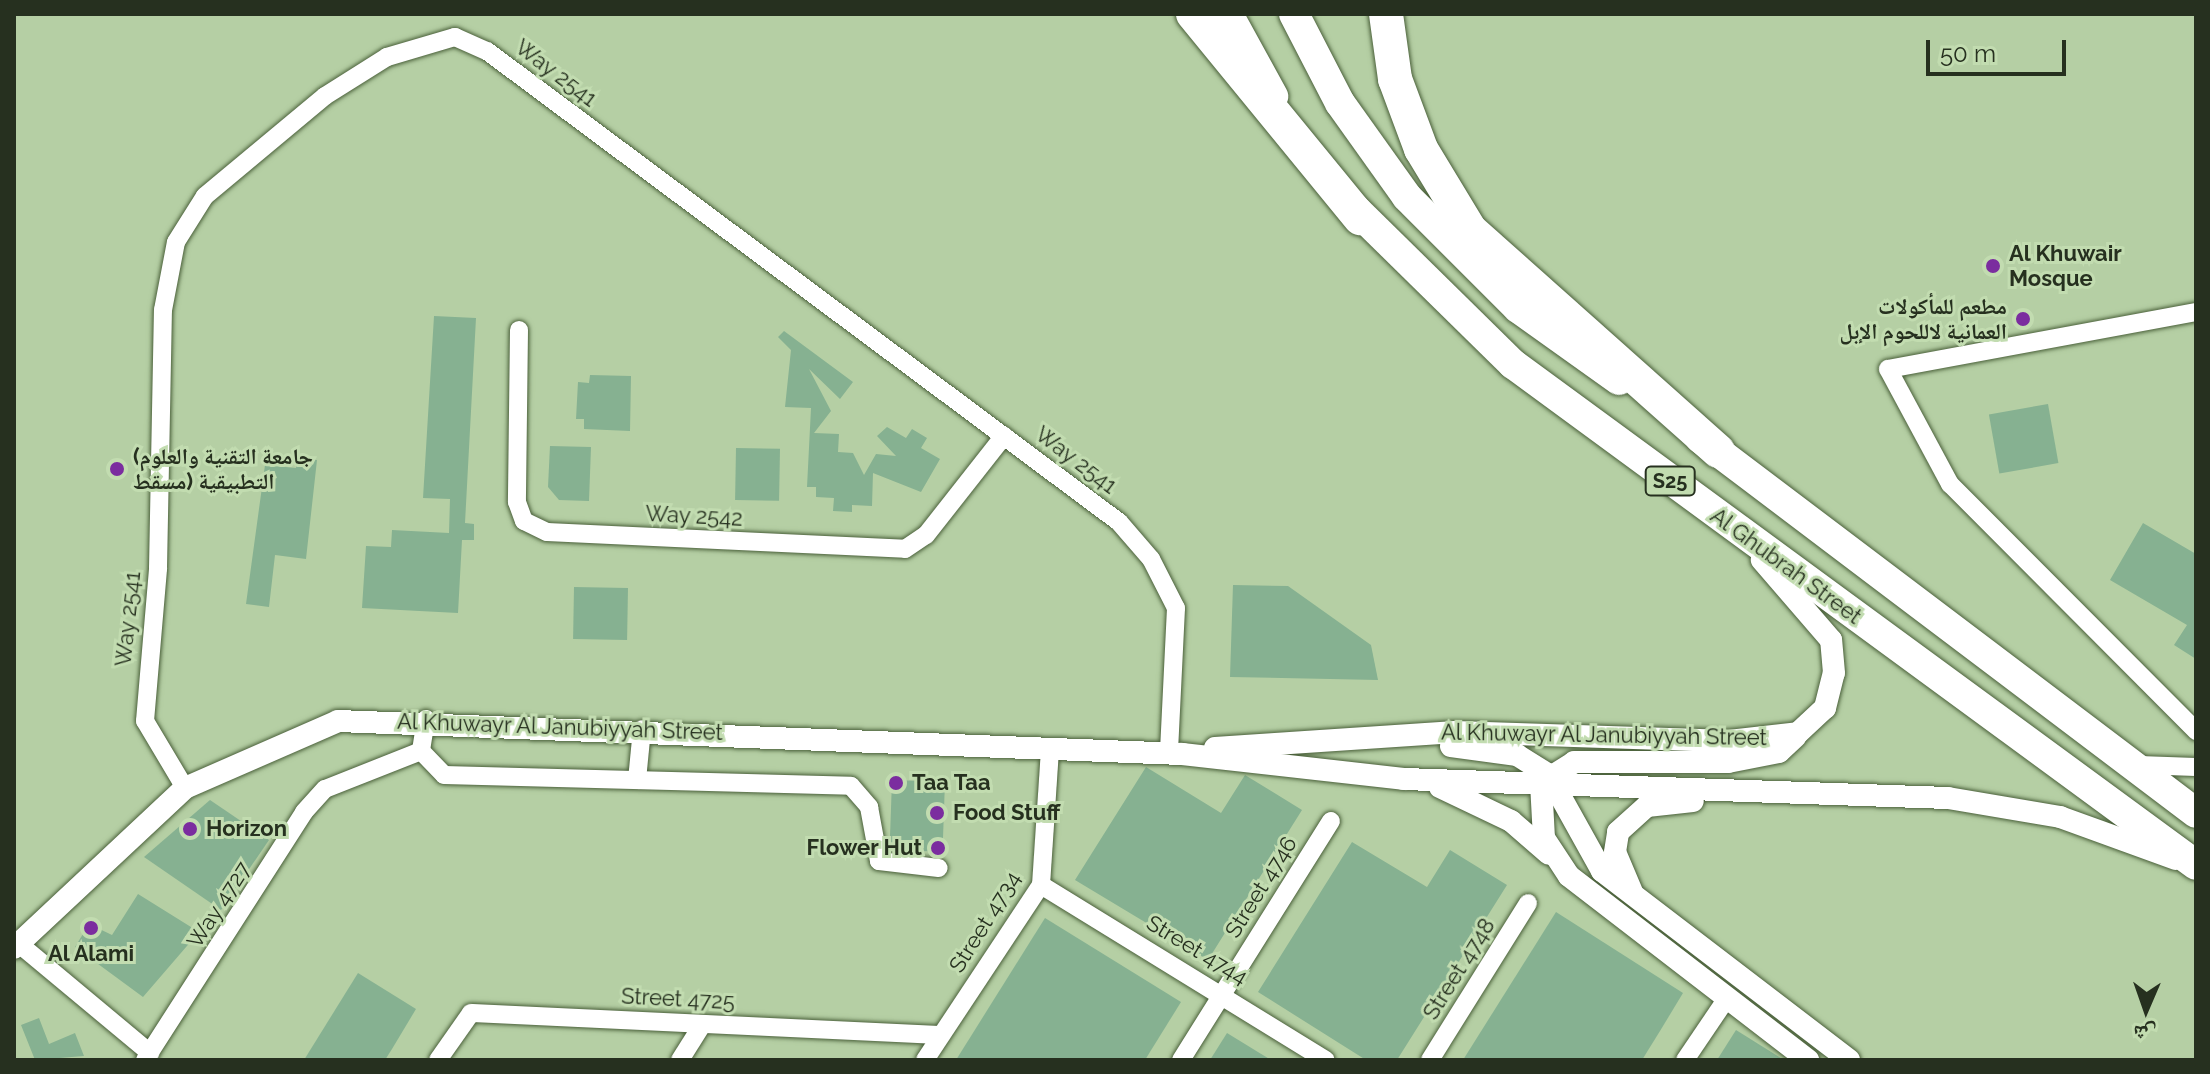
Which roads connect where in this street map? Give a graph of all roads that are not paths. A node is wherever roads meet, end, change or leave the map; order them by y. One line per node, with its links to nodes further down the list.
1 (1193, 14): 5 (highway)
2 (1228, 14): 5 (main road, Al Ghubrah Street / S25)
3 (1294, 14): 9 (main road, S25)
4 (1386, 14): 9 (highway)
5 (1360, 218): 10 (main road, Al Ghubrah Street / S25)
6 (2196, 312): 13 (street)
7 (519, 330): 8 (street, Way 2542)
8 (1004, 436): 18 (street, Way 2541); 24 (street, Way 2541)
9 (1718, 451): 19 (main road, S25)
10 (1717, 516): 14 (street, Al Khuwayr Al Janubiyyah Street); 29 (main road, Al Ghubrah Street / S25)
11 (426, 719): 12 (street, Al Khuwayr Al Janubiyyah Street); 17 (street); 24 (street, Al Khuwayr Al Janubiyyah Street)
12 (642, 729): 16 (street, Al Khuwayr Al Janubiyyah Street); 22 (street)
13 (2196, 731)
14 (1798, 733): 15 (street, Al Khuwayr Al Janubiyyah Street); 23 (street)
15 (1273, 746): 18 (street, Al Khuwayr Al Janubiyyah Street); 23 (street)
16 (1050, 749): 18 (street, Al Khuwayr Al Janubiyyah Street); 31 (street, Street 4734)
17 (421, 751): 22 (street); 39 (street, Way 4727)
18 (1176, 754): 21 (street, Al Khuwayr Al Janubiyyah Street)
19 (2122, 761): 20 (street); 26 (main road, S25)
20 (2196, 767)
21 (1404, 779): 23 (street, Al Khuwayr Al Janubiyyah Street); 28 (street)
22 (637, 780): 30 (street)
23 (1548, 780): 25 (street, Al Khuwayr Al Janubiyyah Street); 28 (street); 33 (street)
24 (185, 788): 34 (street, Al Khuwayr Al Janubiyyah Street)
25 (1871, 794): 29 (street, Al Khuwayr Al Janubiyyah Street); 33 (street)
26 (2196, 813)
27 (1331, 821): 35 (street, Street 4746)
28 (1555, 860): 36 (street)
29 (2196, 866)
30 (939, 868)
31 (1041, 885): 35 (street, Street 4744); 38 (street, Street 4734)
32 (1528, 903): 45 (street, Street 4748)
33 (1644, 904): 48 (street)
34 (16, 945): 39 (street, Way 4727)
35 (1223, 993): 43 (street, Street 4746); 44 (street, Street 4744)
36 (1727, 998): 46 (street); 47 (street)
37 (702, 1025): 38 (street, Street 4725); 40 (street, Street 4725); 41 (street)
38 (940, 1035): 42 (street, Street 4734)
39 (147, 1056)
40 (438, 1060)
41 (680, 1060)
42 (925, 1060)
43 (1181, 1060)
44 (1325, 1060)
45 (1430, 1060)
46 (1685, 1060)
47 (1808, 1060)
48 (1849, 1060)

